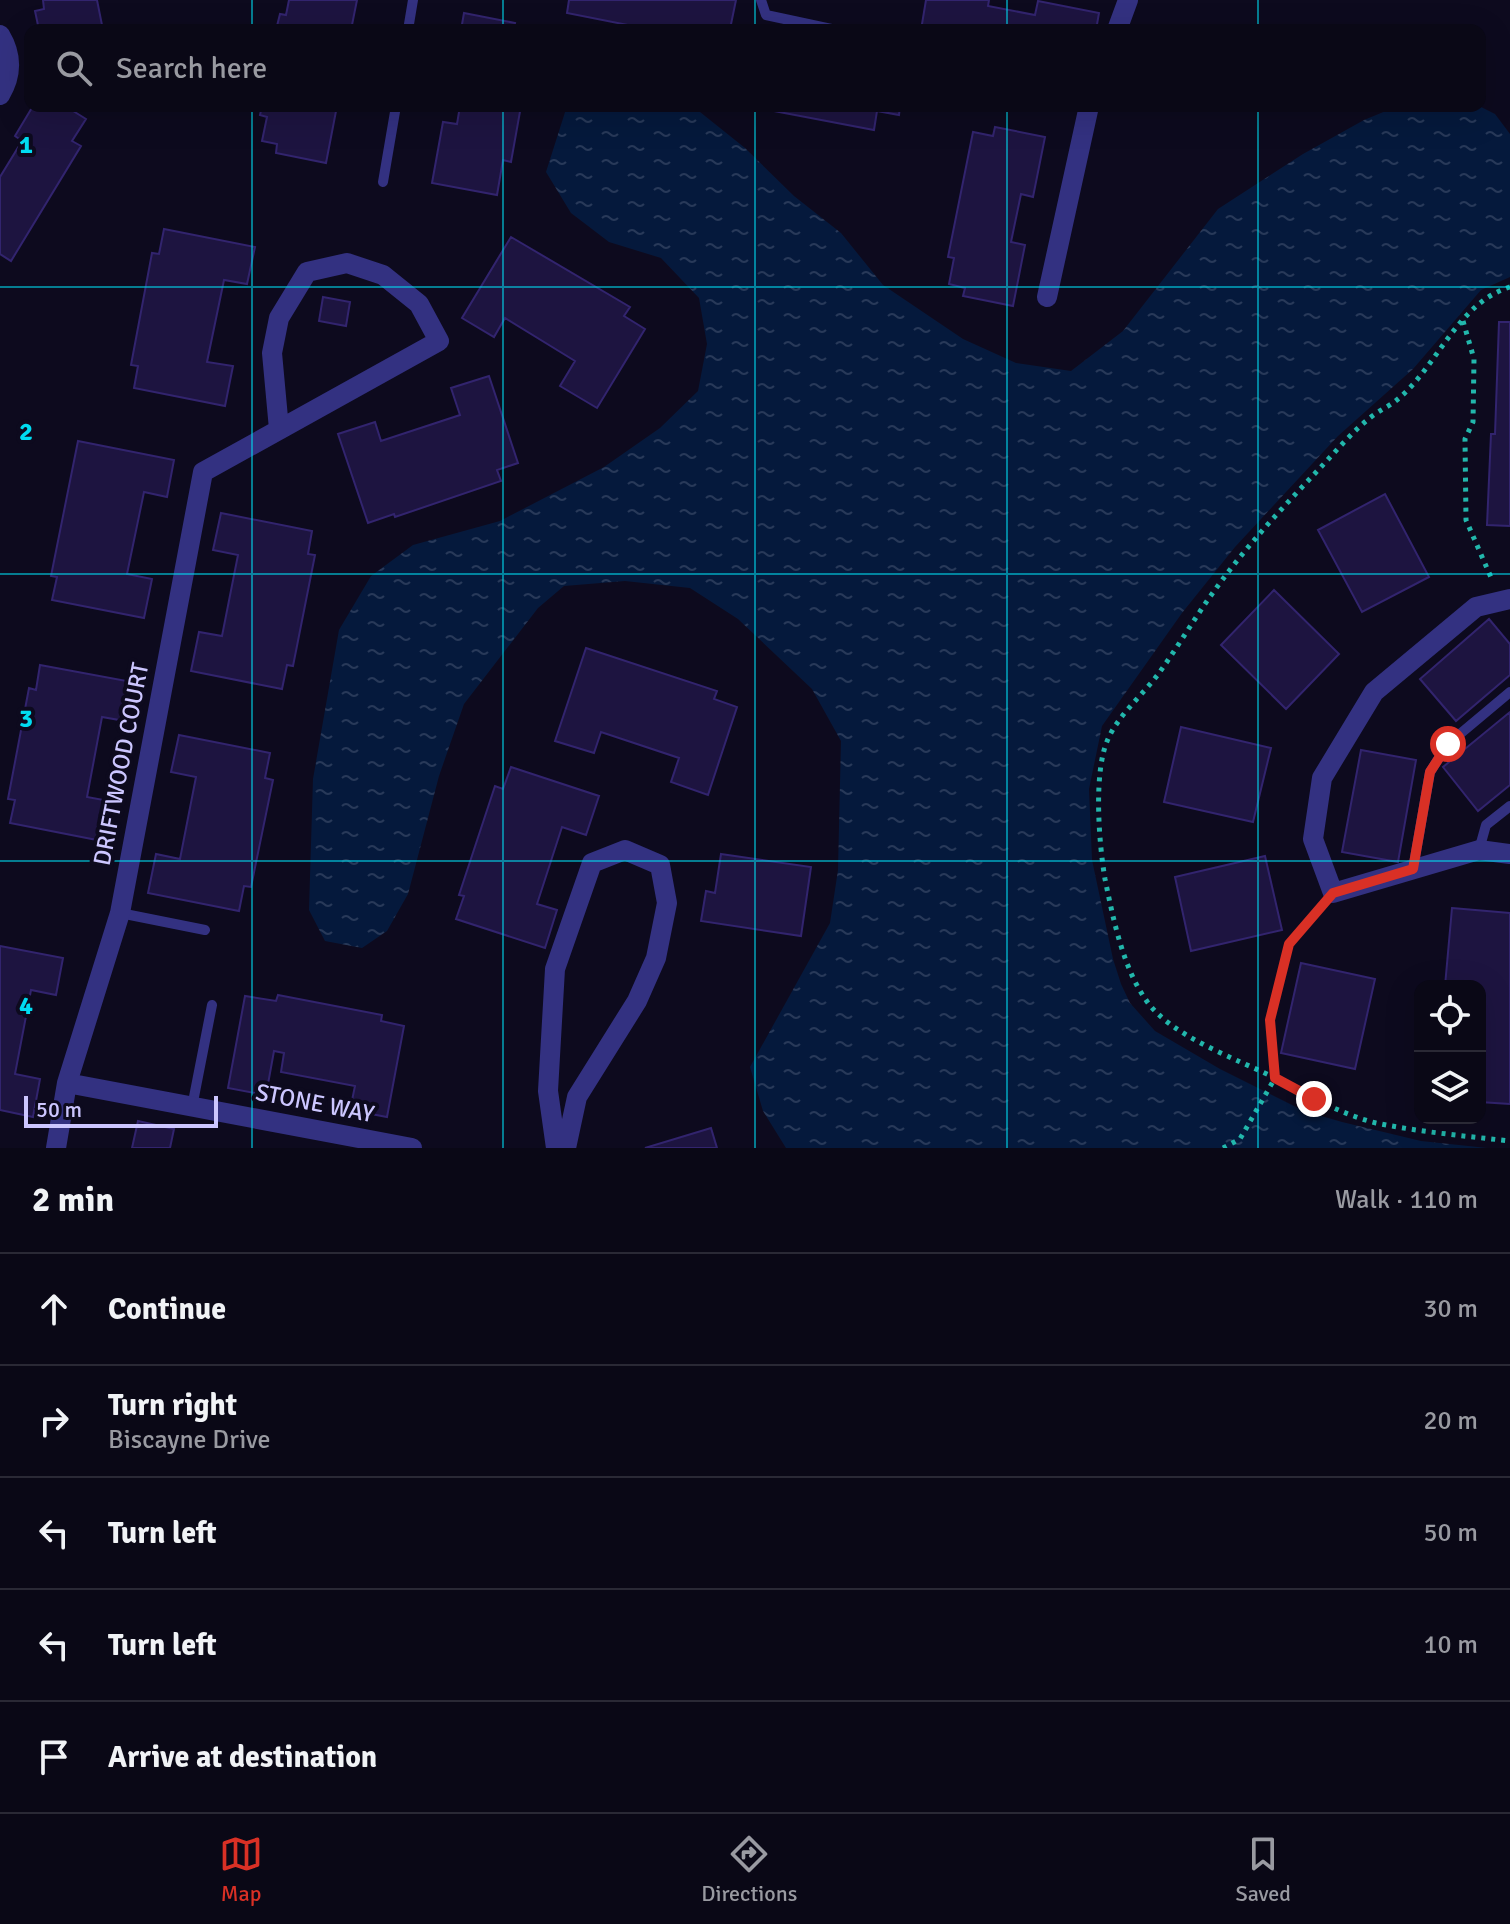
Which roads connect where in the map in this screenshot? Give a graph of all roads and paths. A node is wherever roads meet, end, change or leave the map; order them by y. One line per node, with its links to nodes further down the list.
1 (413, 0): 4 (lane)
2 (761, 0): 5 (lane)
3 (1128, 0): 6 (street)
4 (409, 24)
5 (808, 24)
6 (1119, 24)
7 (0, 35): 8 (street)
8 (0, 95)
9 (395, 112): 11 (lane)
10 (1088, 112): 13 (street)
11 (383, 182)
12 (1510, 287): 14 (path)
13 (1047, 297)
14 (1463, 321): 16 (path); 26 (path)
15 (279, 429): 15 (street, DRIFTWOOD COURT); 23 (street, DRIFTWOOD COURT)
16 (1506, 600): 22 (street)
17 (1510, 692): 21 (lane)
18 (1510, 806): 19 (lane)
19 (1479, 850): 20 (street); 21 (street)
20 (1510, 854)
21 (1413, 869): 22 (street)
22 (1333, 893): 26 (path)
23 (120, 913): 24 (lane); 27 (street, DRIFTWOOD COURT)
24 (205, 930)
25 (212, 1005): 28 (lane)
26 (1275, 1078): 29 (path); 34 (path)
27 (67, 1083): 28 (street, STONE WAY); 30 (street, DRIFTWOOD COURT)
28 (192, 1107): 31 (street, STONE WAY)
29 (1510, 1141)
30 (56, 1148)
31 (412, 1148)
32 (556, 1148): 33 (street)
33 (566, 1148)
34 (1223, 1148)

